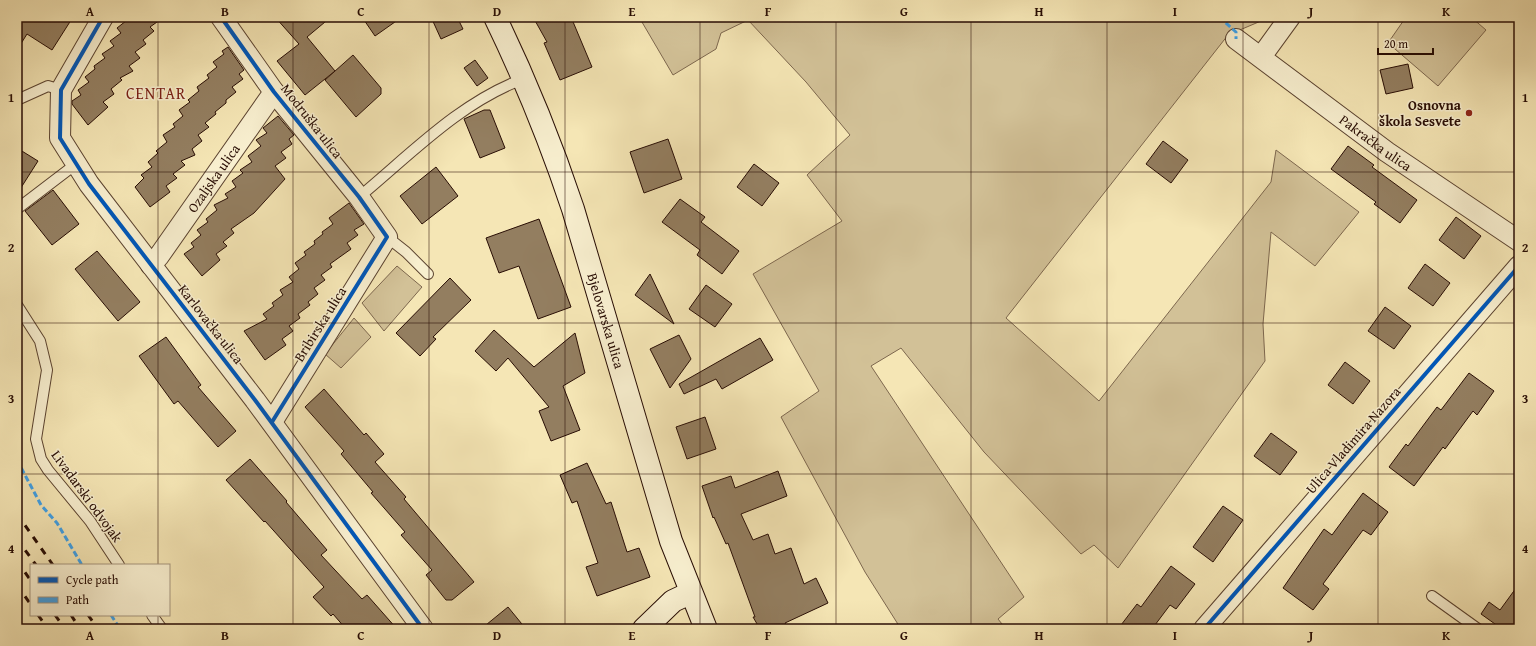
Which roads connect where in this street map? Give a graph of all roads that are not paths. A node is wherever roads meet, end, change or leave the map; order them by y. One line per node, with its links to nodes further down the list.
1 (103, 17): 8 (street, Karlovačka ulica)
2 (221, 17): 9 (street, Modruška ulica)
3 (495, 17): 7 (main road, Bjelovarska ulica)
4 (1290, 17): 6 (street)
5 (1236, 39): 6 (street, Pakračka ulica)
6 (1261, 57): 15 (street, Pakračka ulica)
7 (523, 79): 12 (lane); 22 (main road, Bjelovarska ulica)
8 (61, 90): 10 (lane); 11 (street, Karlovačka ulica)
9 (274, 92): 12 (street, Modruška ulica); 16 (street, Ozaljska ulica)
10 (17, 100)
11 (76, 164): 13 (lane); 16 (street, Karlovačka ulica)
12 (359, 197): 14 (street, Modruška ulica)
13 (17, 208)
14 (387, 237): 18 (lane); 20 (street, Bribirska ulica)
15 (1519, 241)
16 (151, 265): 20 (street, Karlovačka ulica)
17 (1519, 266): 29 (street, Ulica Vladimira Nazora)
18 (428, 274)
19 (17, 305): 21 (lane, Livadarski odvojak)
20 (272, 422): 26 (street, Karlovačka ulica)
21 (118, 564)
22 (690, 593): 27 (main road); 28 (main road, Bjelovarska ulica)
23 (1432, 596): 30 (lane)
24 (153, 616): 25 (lane)
25 (162, 629)
26 (423, 629)
27 (644, 629)
28 (706, 629)
29 (1204, 629)
30 (1478, 629)

